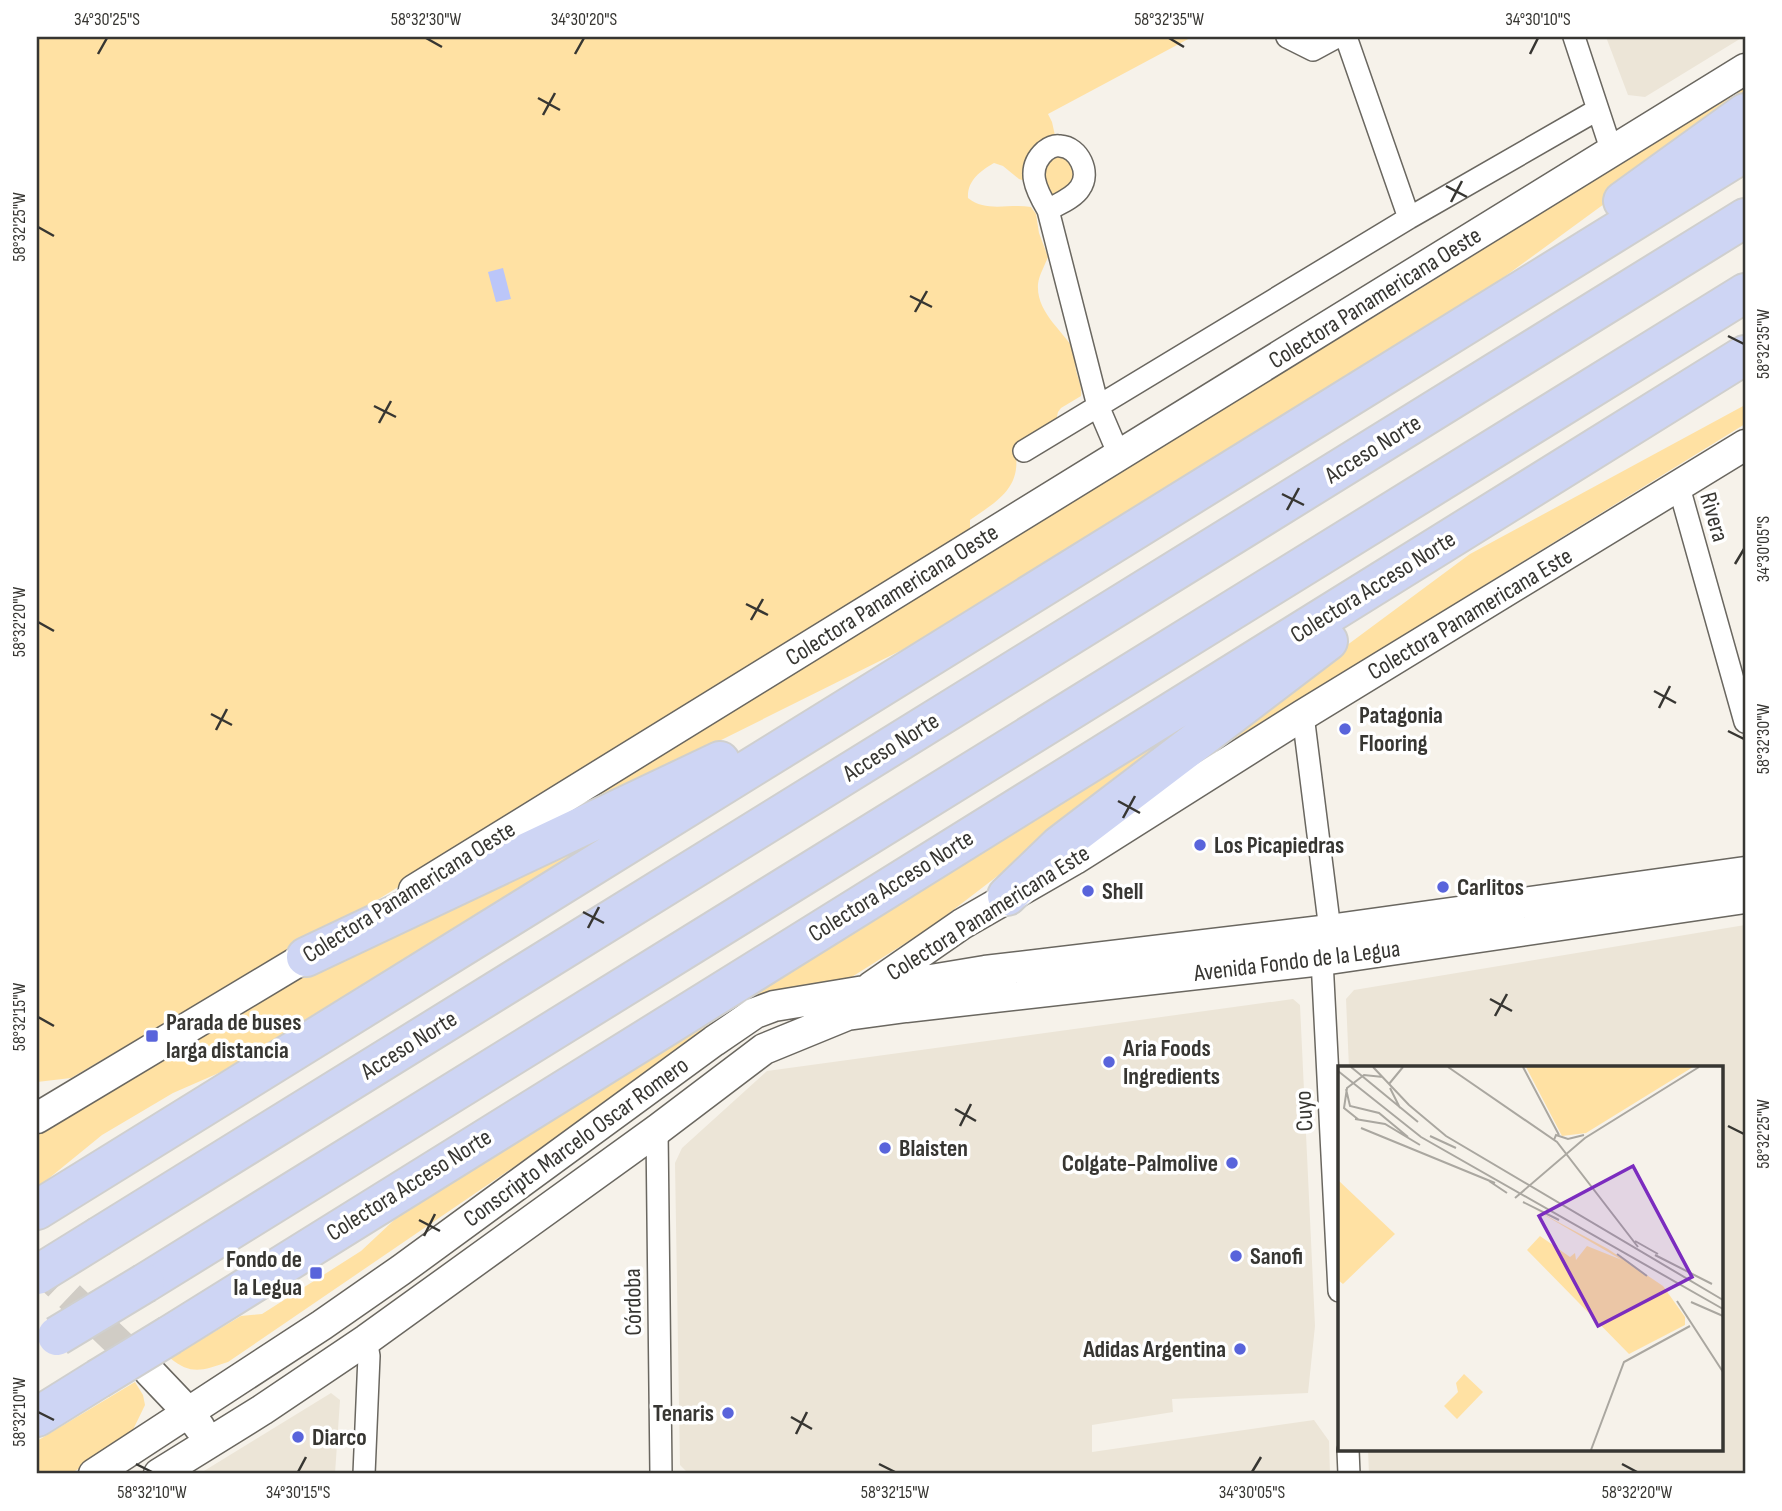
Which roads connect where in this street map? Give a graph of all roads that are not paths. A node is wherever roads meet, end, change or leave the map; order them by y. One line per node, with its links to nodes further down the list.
1 (1287, 37): 2 (street)
2 (1337, 37)
3 (1346, 37): 12 (street)
4 (1574, 37): 6 (street)
5 (1745, 69): 8 (main road, Colectora Panamericana Oeste)
6 (1597, 110): 8 (street); 12 (street)
7 (1745, 113): 17 (highway)
8 (1612, 152): 24 (main road, Colectora Panamericana Oeste)
9 (1745, 152): 17 (highway)
10 (1745, 197): 15 (highway)
11 (1048, 210): 21 (street)
12 (1409, 218): 21 (street)
13 (1745, 218): 15 (highway, Acceso Norte)
14 (1745, 293): 19 (highway)
15 (1614, 299): 47 (highway, Acceso Norte, bridge)
16 (1745, 307): 19 (highway)
17 (1420, 354): 27 (highway)
18 (1745, 355): 26 (highway, Colectora Acceso Norte)
19 (1623, 368): 49 (highway, bridge)
20 (1745, 384): 26 (highway)
21 (1098, 406): 23 (street); 24 (street)
22 (1745, 445): 25 (main road, Colectora Panamericana Este)
23 (1024, 452)
24 (1119, 455): 36 (main road, Colectora Panamericana Oeste)
25 (1679, 487): 28 (street, Rivera); 29 (main road, Colectora Panamericana Este)
26 (1499, 508): 32 (highway); 52 (highway, Colectora Acceso Norte, bridge)
27 (941, 650): 36 (highway); 45 (highway)
28 (1739, 679): 30 (street, Rivera)
29 (1303, 715): 32 (main road, Colectora Panamericana Este); 35 (street)
30 (1745, 722)
31 (1745, 872): 35 (main road, Avenida Fondo de la Legua)
32 (1007, 896): 34 (main road, Colectora Panamericana Este)
33 (1745, 898): 37 (main road, Avenida Fondo de la Legua)
34 (962, 924): 38 (main road); 39 (main road, Colectora Panamericana Este)
35 (1330, 930): 37 (street, Cuyo); 38 (main road, Avenida Fondo de la Legua)
36 (306, 957): 41 (main road, Colectora Panamericana Oeste)
37 (1322, 960): 38 (main road, Avenida Fondo de la Legua); 46 (street, Cuyo)
38 (966, 987): 39 (main road, Avenida Fondo de la Legua); 40 (main road, Avenida Fondo de la Legua)
39 (865, 991): 40 (main road, Colectora Panamericana Este); 51 (main road, Conscripto Marcelo Oscar Romero)
40 (847, 1015): 44 (main road, Conscripto Marcelo Oscar Romero)
41 (95, 1084): 42 (main road); 43 (main road, Colectora Panamericana Oeste)
42 (37, 1100)
43 (37, 1118)
44 (657, 1129): 48 (main road, Conscripto Marcelo Oscar Romero); 58 (street, Córdoba)
45 (40, 1208)
46 (1338, 1272)
47 (37, 1275)
48 (366, 1340): 53 (main road, Conscripto Marcelo Oscar Romero); 57 (street)
49 (47, 1342)
50 (149, 1371): 51 (main road)
51 (189, 1413): 53 (main road); 55 (main road, Conscripto Marcelo Oscar Romero)
52 (37, 1417)
53 (211, 1442): 56 (main road, Conscripto Marcelo Oscar Romero)
54 (1348, 1452): 59 (street)
55 (94, 1474)
56 (159, 1474)
57 (364, 1474)
58 (661, 1474)
59 (1349, 1474)

